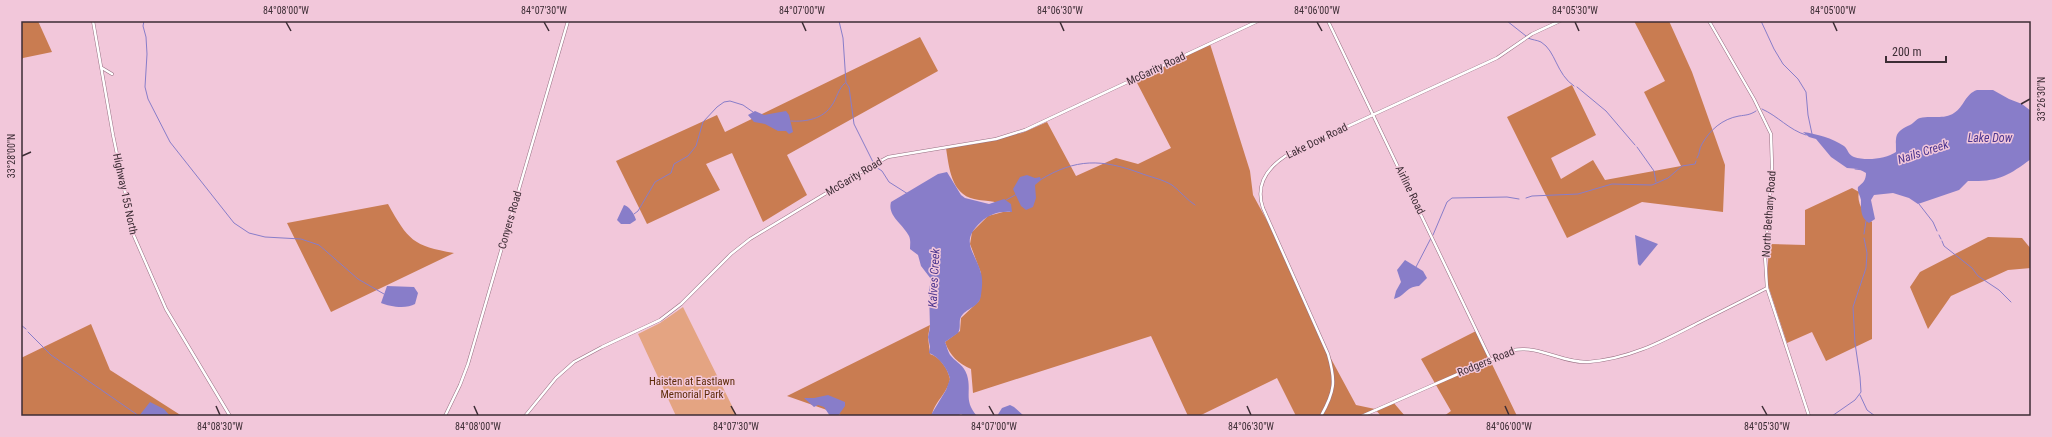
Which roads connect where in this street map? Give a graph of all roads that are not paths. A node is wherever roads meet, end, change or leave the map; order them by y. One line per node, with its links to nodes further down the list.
1 (93, 21): 7 (street, Highway 155 North)
2 (568, 21): 14 (street, Conyers Road)
3 (1258, 21): 15 (street, McGarity Road)
4 (1328, 21): 9 (street, Airline Road)
5 (1560, 21): 9 (street, Lake Dow Road)
6 (1709, 21): 10 (street, North Bethany Road)
7 (101, 66): 8 (street); 13 (street, Highway 155 North)
8 (112, 74)
9 (1373, 114): 11 (street, Airline Road); 12 (street, Lake Dow Road)
10 (1767, 288): 11 (street, Rodgers Road); 17 (street, North Bethany Road)
11 (1490, 359): 16 (street, Rodgers Road)
12 (1322, 415)
13 (230, 416)
14 (445, 416)
15 (525, 416)
16 (1362, 416)
17 (1809, 416)

